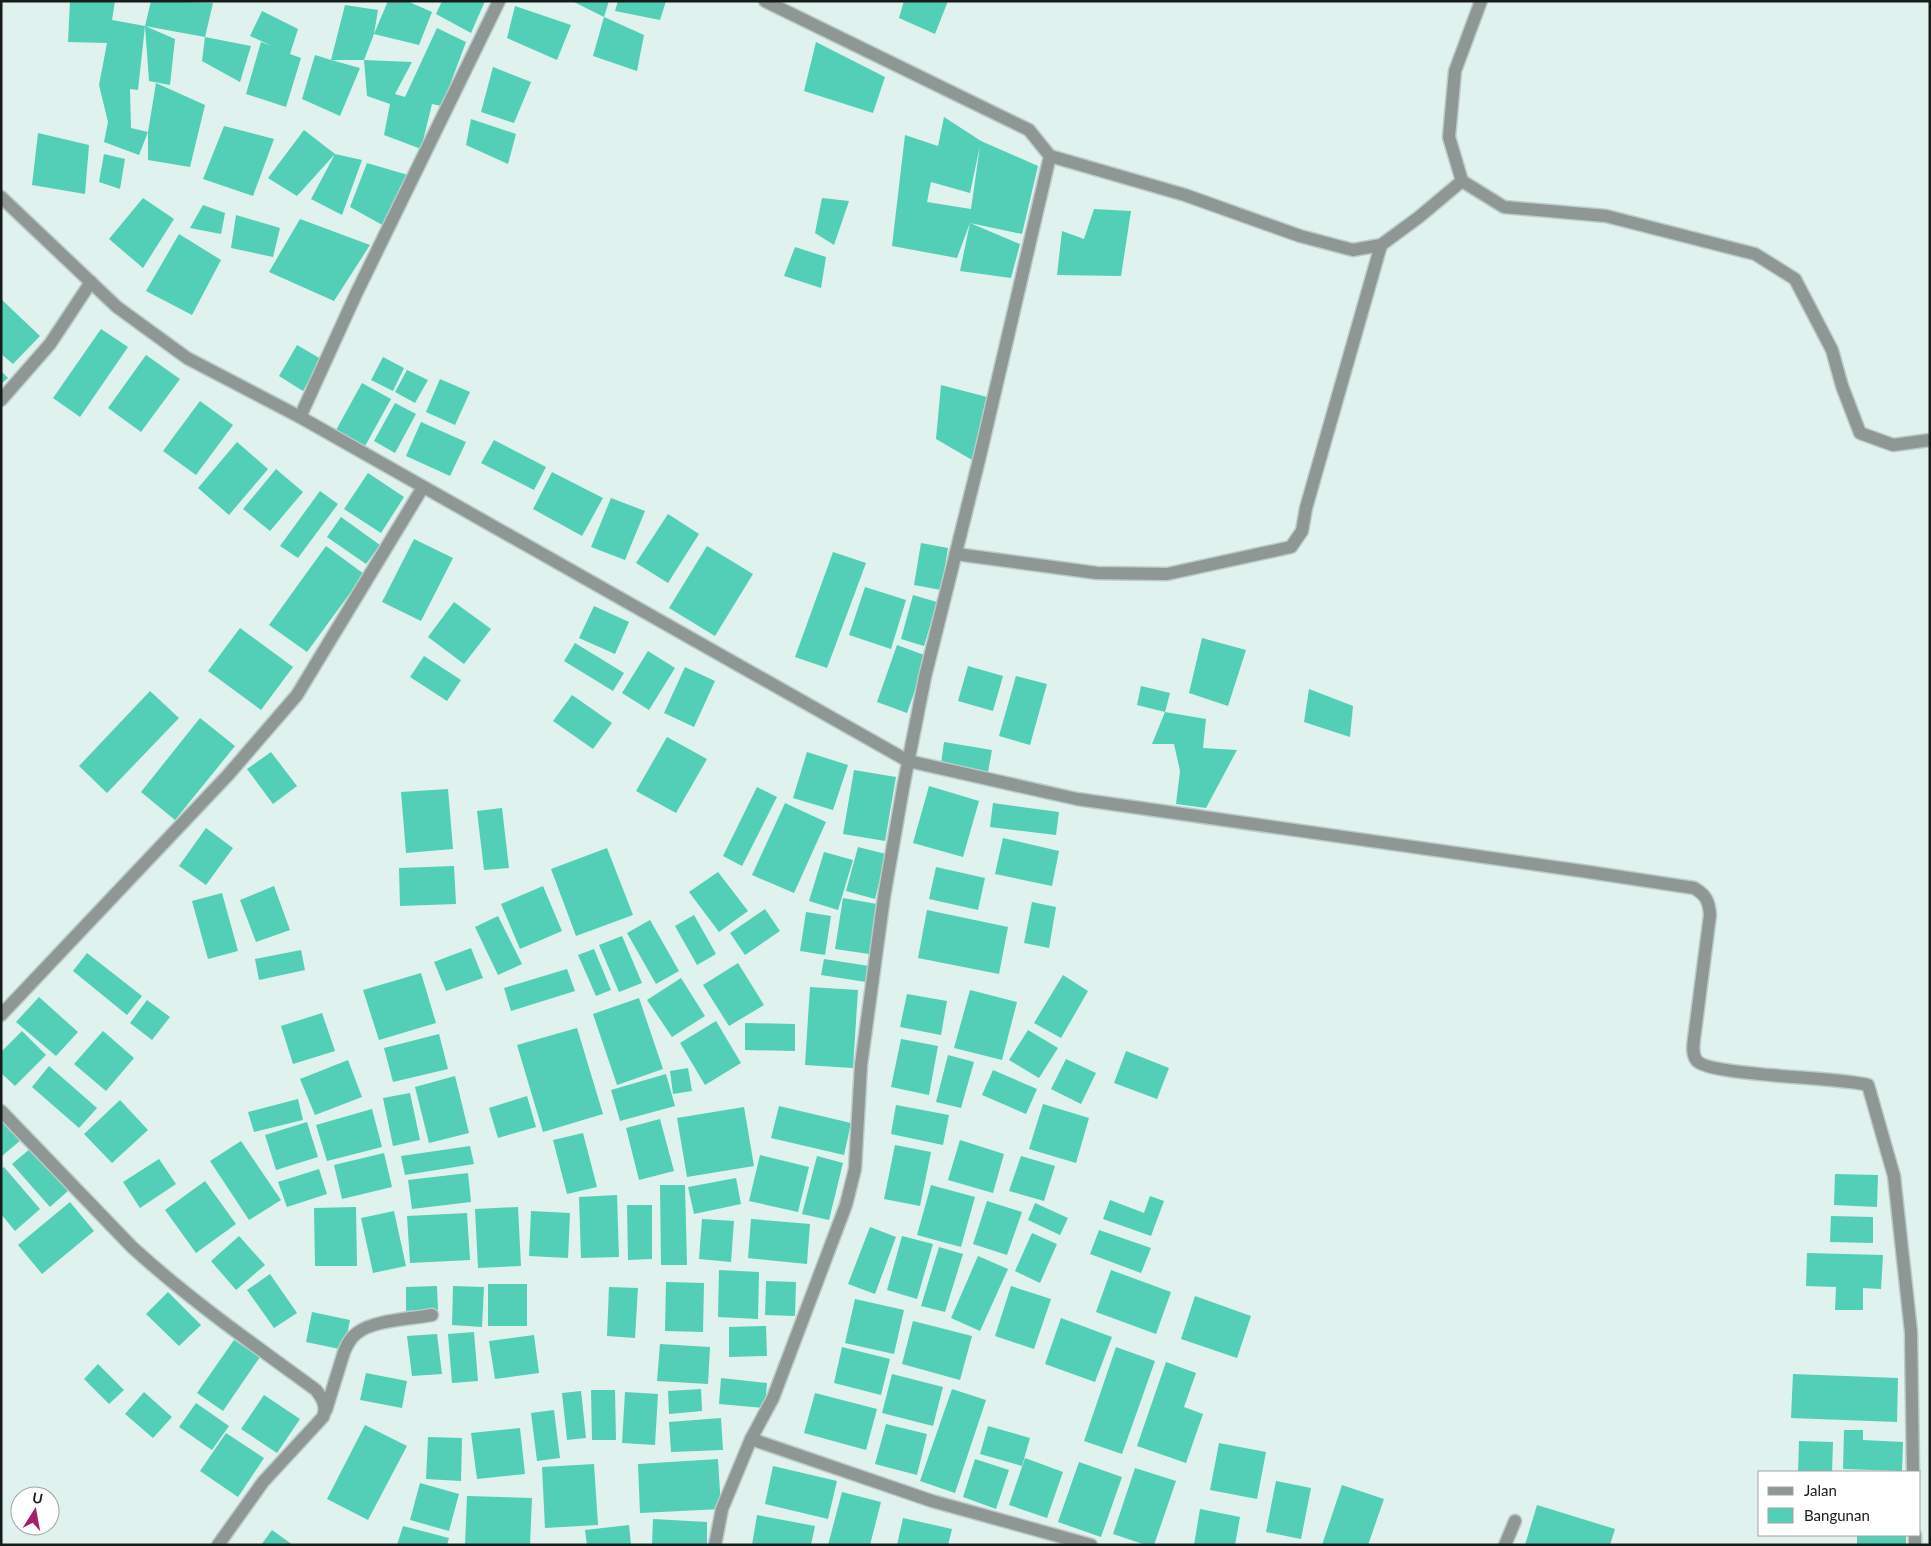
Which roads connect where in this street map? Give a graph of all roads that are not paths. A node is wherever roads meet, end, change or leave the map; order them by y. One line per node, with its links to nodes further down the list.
1 (499, 1): 10 (street)
2 (765, 1): 4 (street)
3 (1480, 1): 5 (street)
4 (1050, 156): 7 (street); 13 (street)
5 (1462, 181): 7 (street); 11 (street)
6 (1, 198): 8 (street)
7 (1381, 245): 13 (street)
8 (91, 282): 9 (street); 10 (street)
9 (1, 400)
10 (300, 417): 12 (street)
11 (1930, 440)
12 (423, 487): 14 (street); 15 (street)
13 (956, 554): 14 (street)
14 (908, 761): 19 (street); 20 (street)
15 (1, 1014)
16 (1, 1111): 18 (street)
17 (432, 1315): 18 (street)
18 (326, 1410): 22 (street)
19 (751, 1439): 23 (street); 24 (street)
20 (1913, 1471)
21 (1515, 1521): 25 (street)
22 (218, 1545)
23 (715, 1545)
24 (1091, 1545)
25 (1505, 1545)

